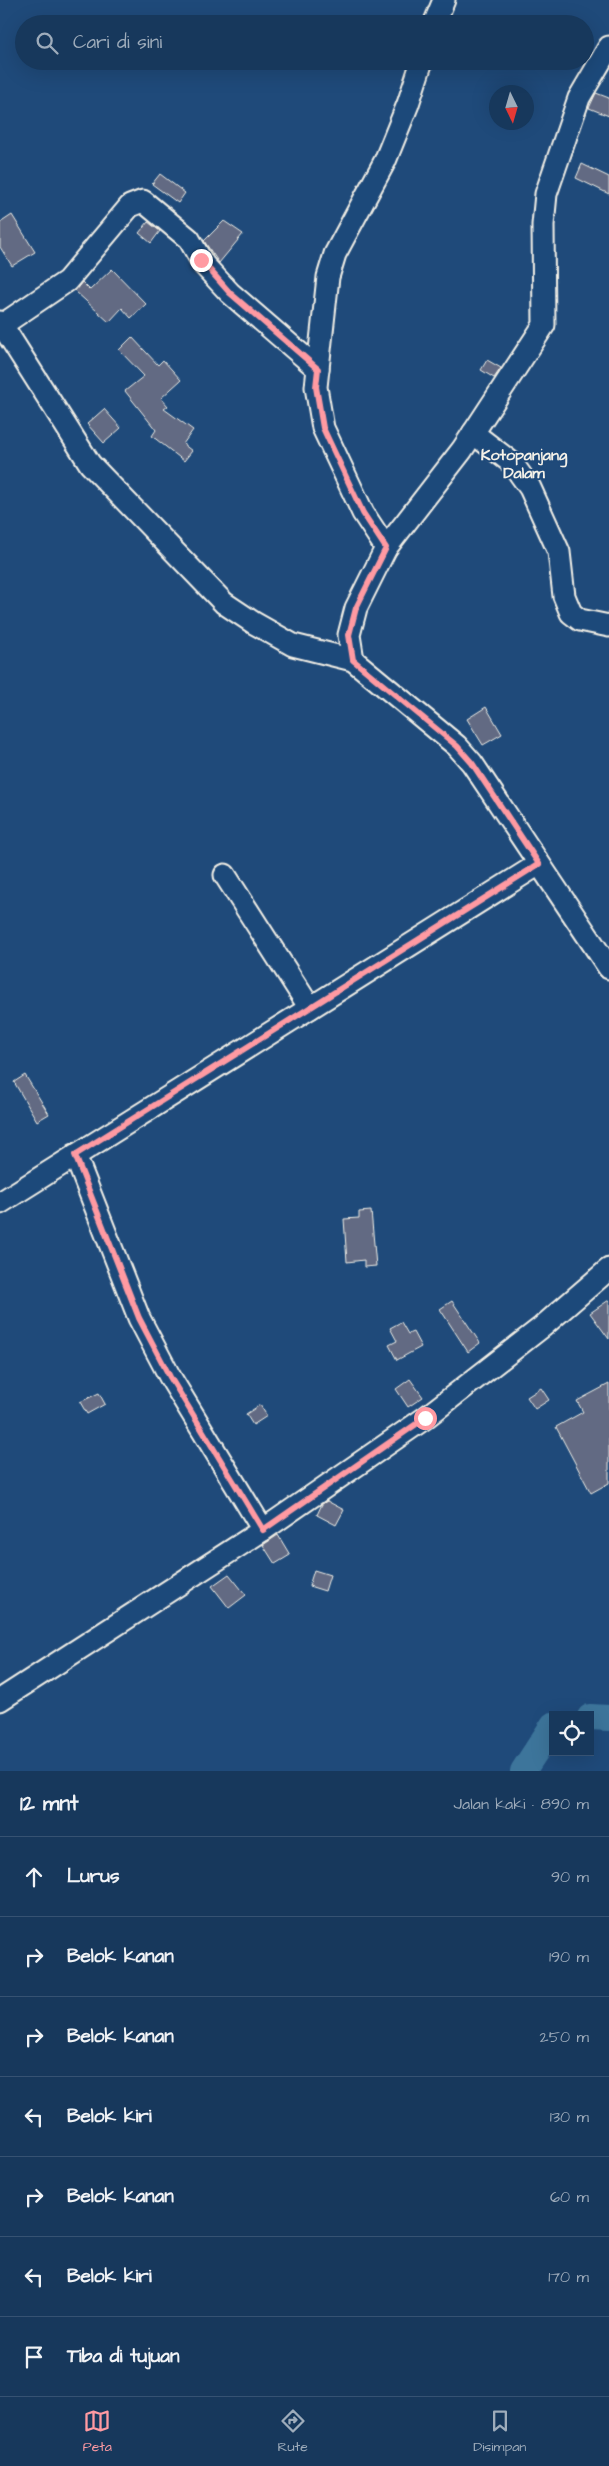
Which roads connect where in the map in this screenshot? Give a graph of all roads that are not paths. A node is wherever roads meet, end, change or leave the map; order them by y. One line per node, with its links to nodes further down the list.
1 (444, 0): 2 (street)
2 (438, 15)
3 (609, 47): 5 (street)
4 (419, 70): 7 (street)
5 (603, 70): 8 (street)
6 (1, 324): 7 (street); 11 (street)
7 (318, 369): 9 (street)
8 (473, 434): 9 (street); 10 (street)
9 (386, 548): 11 (street)
10 (609, 626)
11 (353, 660): 12 (street)
12 (539, 864): 14 (street); 15 (street)
13 (225, 875): 15 (street)
14 (609, 968)
15 (310, 1008): 16 (street)
16 (75, 1155): 17 (street); 19 (street)
17 (0, 1203)
18 (609, 1269): 19 (street)
19 (263, 1530): 20 (street)
20 (0, 1700)

